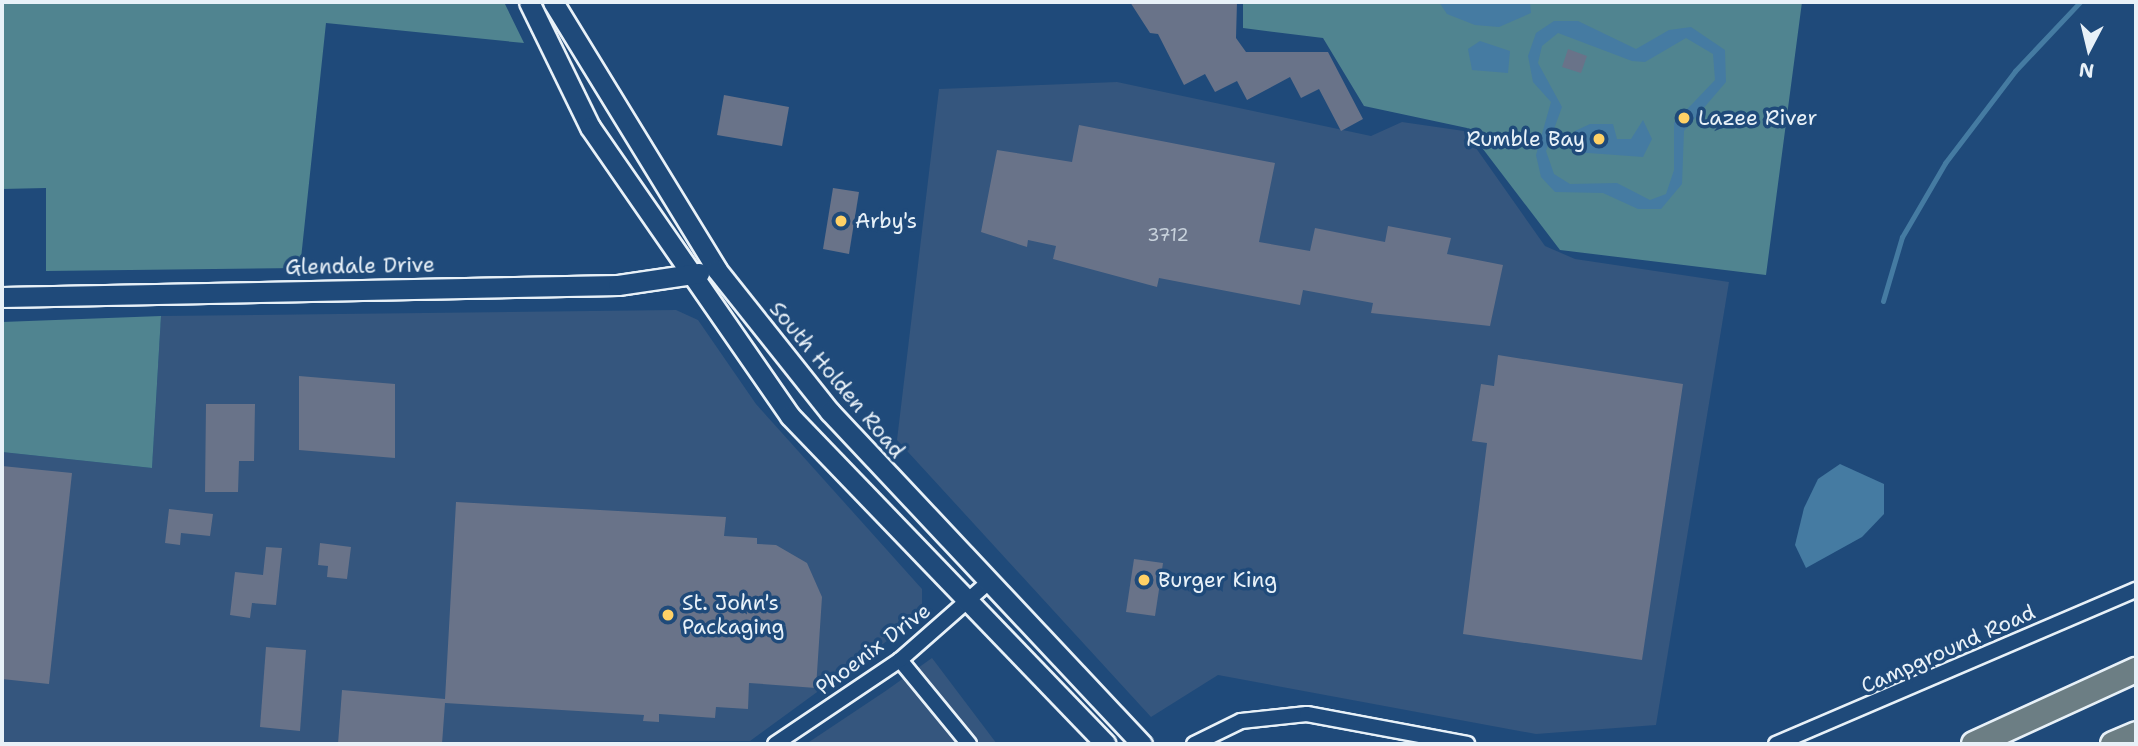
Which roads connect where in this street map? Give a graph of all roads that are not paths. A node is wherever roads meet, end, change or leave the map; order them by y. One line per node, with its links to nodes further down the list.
1 (529, 2): 4 (street)
2 (553, 2): 3 (street, South Holden Road)
3 (717, 270): 4 (street, Glendale Drive); 6 (street, South Holden Road)
4 (688, 275): 5 (street, Glendale Drive); 8 (street)
5 (2, 297)
6 (990, 581): 8 (street, Phoenix Drive); 15 (street, South Holden Road)
7 (2136, 590): 18 (street, Campground Road)
8 (966, 604): 9 (street, Phoenix Drive); 14 (street)
9 (900, 660): 12 (street, Phoenix Drive); 13 (street)
10 (2136, 670): 19 (highway)
11 (2136, 734): 20 (highway)
12 (775, 744)
13 (970, 744)
14 (1107, 744)
15 (1142, 744)
16 (1194, 744): 17 (street)
17 (1467, 744)
18 (1776, 744)
19 (1974, 744)
20 (2113, 744)

